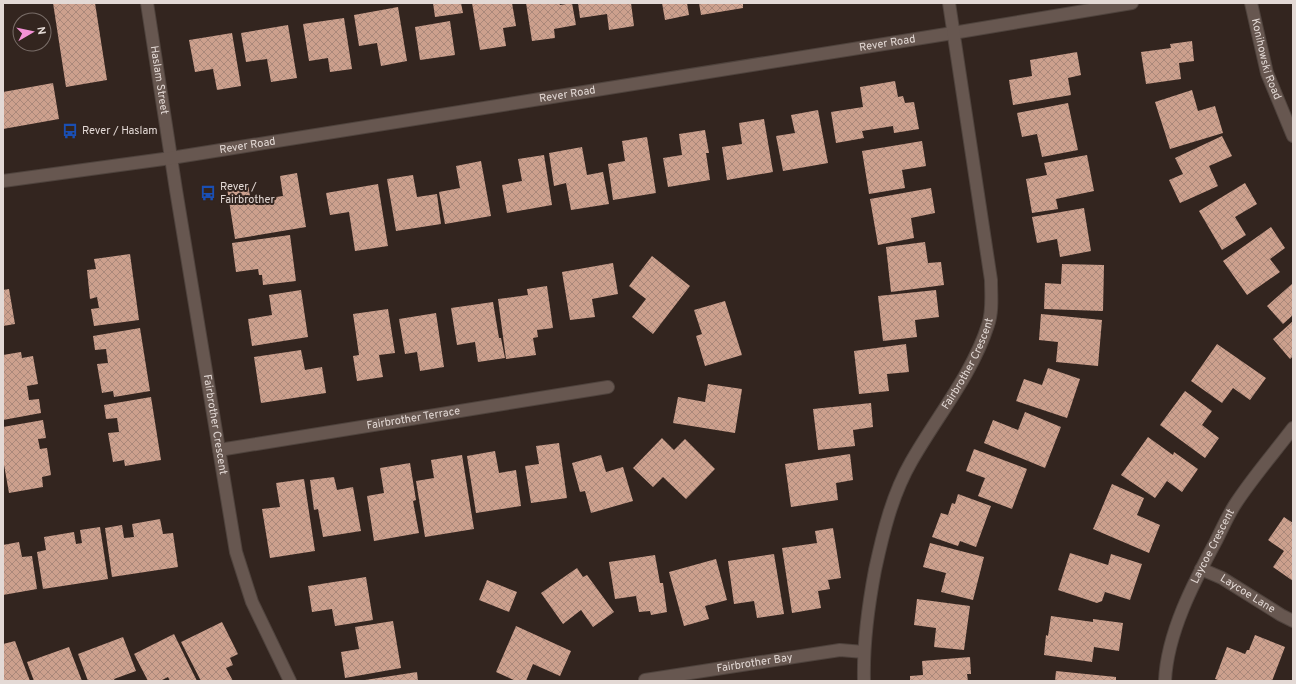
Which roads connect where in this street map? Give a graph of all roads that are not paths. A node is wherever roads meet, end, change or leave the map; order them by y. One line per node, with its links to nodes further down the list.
1 (147, 3): 7 (street, Haslam Street)
2 (949, 3): 5 (street, Fairbrother Crescent)
3 (1132, 3): 5 (street, Rever Road)
4 (1251, 3): 6 (street, Konihowski Road)
5 (953, 33): 7 (street, Rever Road); 14 (street, Fairbrother Crescent)
6 (1293, 136)
7 (171, 158): 8 (street, Rever Road); 11 (street, Fairbrother Crescent)
8 (3, 181)
9 (608, 387): 11 (street, Fairbrother Terrace)
10 (1293, 428): 12 (street, Laycoe Crescent)
11 (219, 450): 16 (street, Fairbrother Crescent)
12 (1201, 568): 13 (street, Laycoe Lane); 18 (street, Laycoe Crescent)
13 (1293, 621)
14 (864, 652): 15 (street, Fairbrother Bay); 17 (street, Fairbrother Crescent)
15 (645, 680)
16 (290, 681)
17 (864, 681)
18 (1166, 681)

